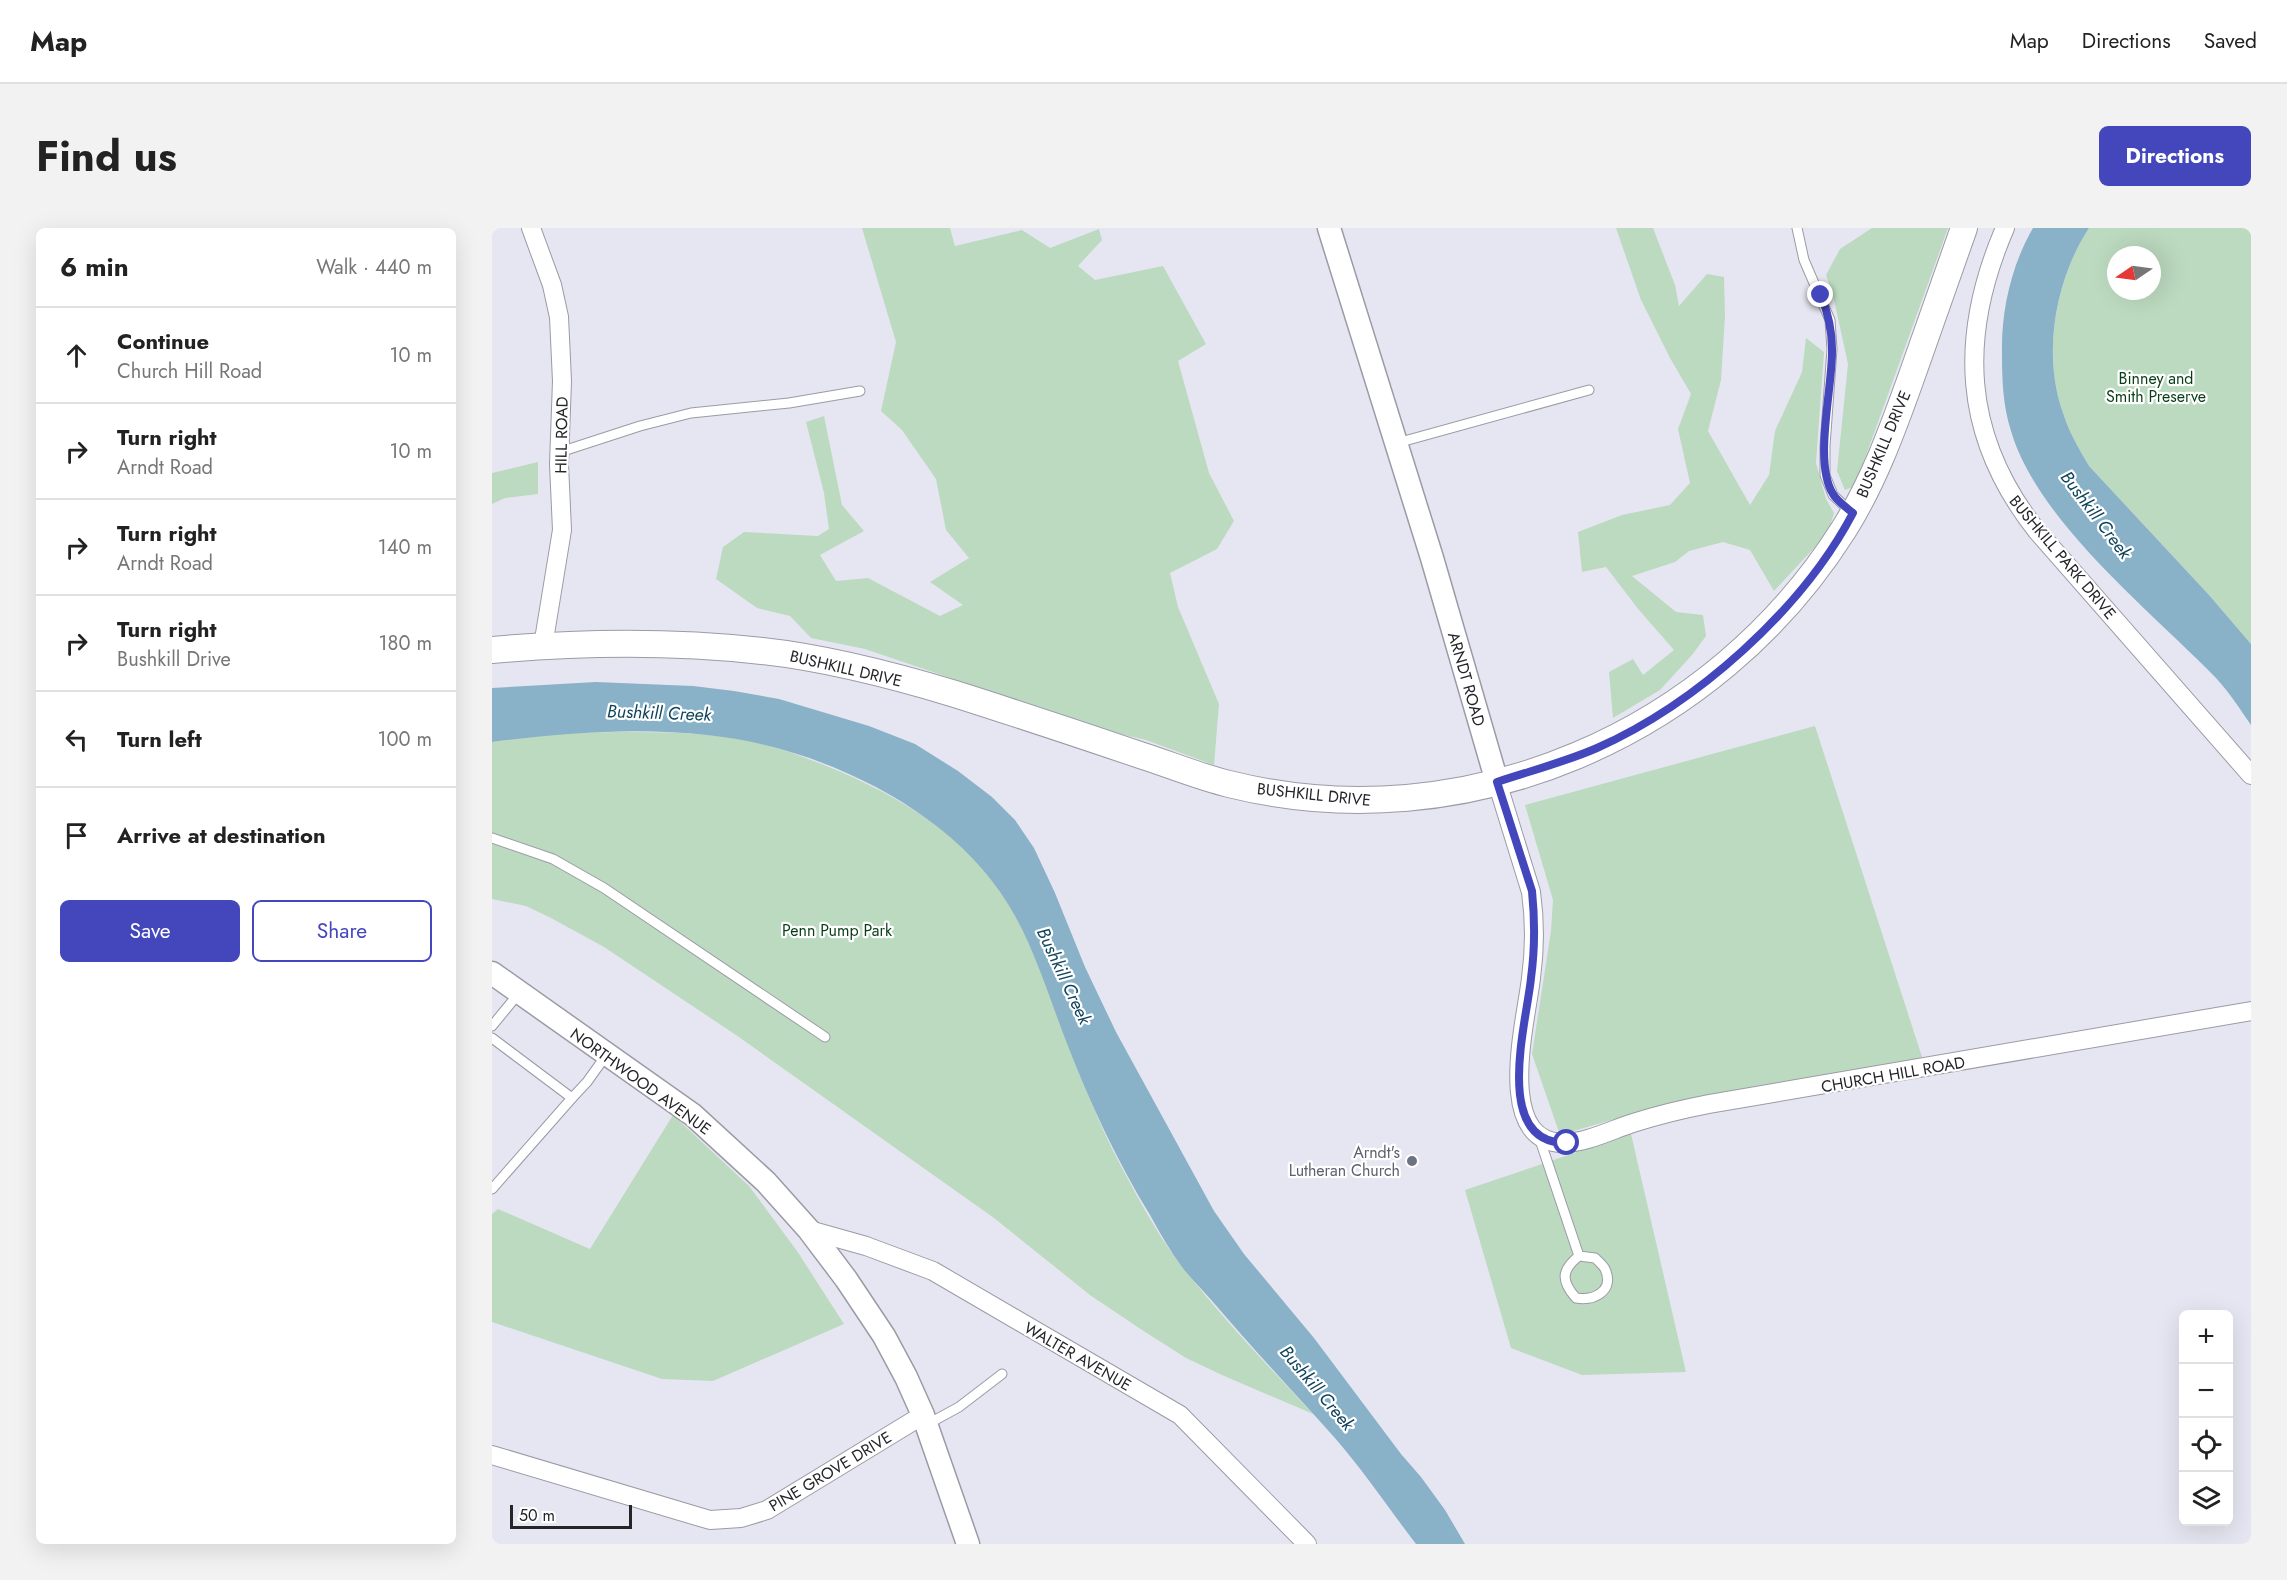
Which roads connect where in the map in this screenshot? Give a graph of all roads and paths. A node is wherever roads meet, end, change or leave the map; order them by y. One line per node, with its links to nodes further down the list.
1 (531, 228): 9 (street, HILL ROAD)
2 (1329, 228): 8 (street, ARNDT ROAD)
3 (1797, 228): 10 (lane)
4 (1964, 228): 10 (main road, BUSHKILL DRIVE)
5 (2005, 228): 13 (street, BUSHKILL PARK DRIVE)
6 (1588, 390): 8 (lane)
7 (860, 391): 9 (lane)
8 (1396, 443): 14 (street, ARNDT ROAD)
9 (560, 452): 11 (street, HILL ROAD)
10 (1853, 513): 14 (main road, BUSHKILL DRIVE)
11 (543, 646): 12 (main road, BUSHKILL DRIVE); 14 (main road, BUSHKILL DRIVE)
12 (492, 650)
13 (2251, 775)
14 (1497, 782): 24 (street, ARNDT ROAD)
15 (492, 838): 20 (lane)
16 (492, 973): 17 (street, NORTHWOOD AVENUE)
17 (519, 993): 19 (lane); 22 (street, NORTHWOOD AVENUE)
18 (2251, 1011): 24 (street, CHURCH HILL ROAD)
19 (492, 1026)
20 (825, 1037)
21 (492, 1038): 23 (lane)
22 (607, 1054): 23 (lane); 26 (street, NORTHWOOD AVENUE)
23 (572, 1098): 25 (lane)
24 (1539, 1135): 27 (lane)
25 (492, 1189)
26 (809, 1230): 29 (street, NORTHWOOD AVENUE); 32 (street, WALTER AVENUE)
27 (1579, 1256): 27 (lane)
28 (1002, 1374): 29 (lane)
29 (924, 1420): 30 (street, PINE GROVE DRIVE); 31 (street, NORTHWOOD AVENUE)
30 (492, 1455)
31 (968, 1544)
32 (1307, 1544)

